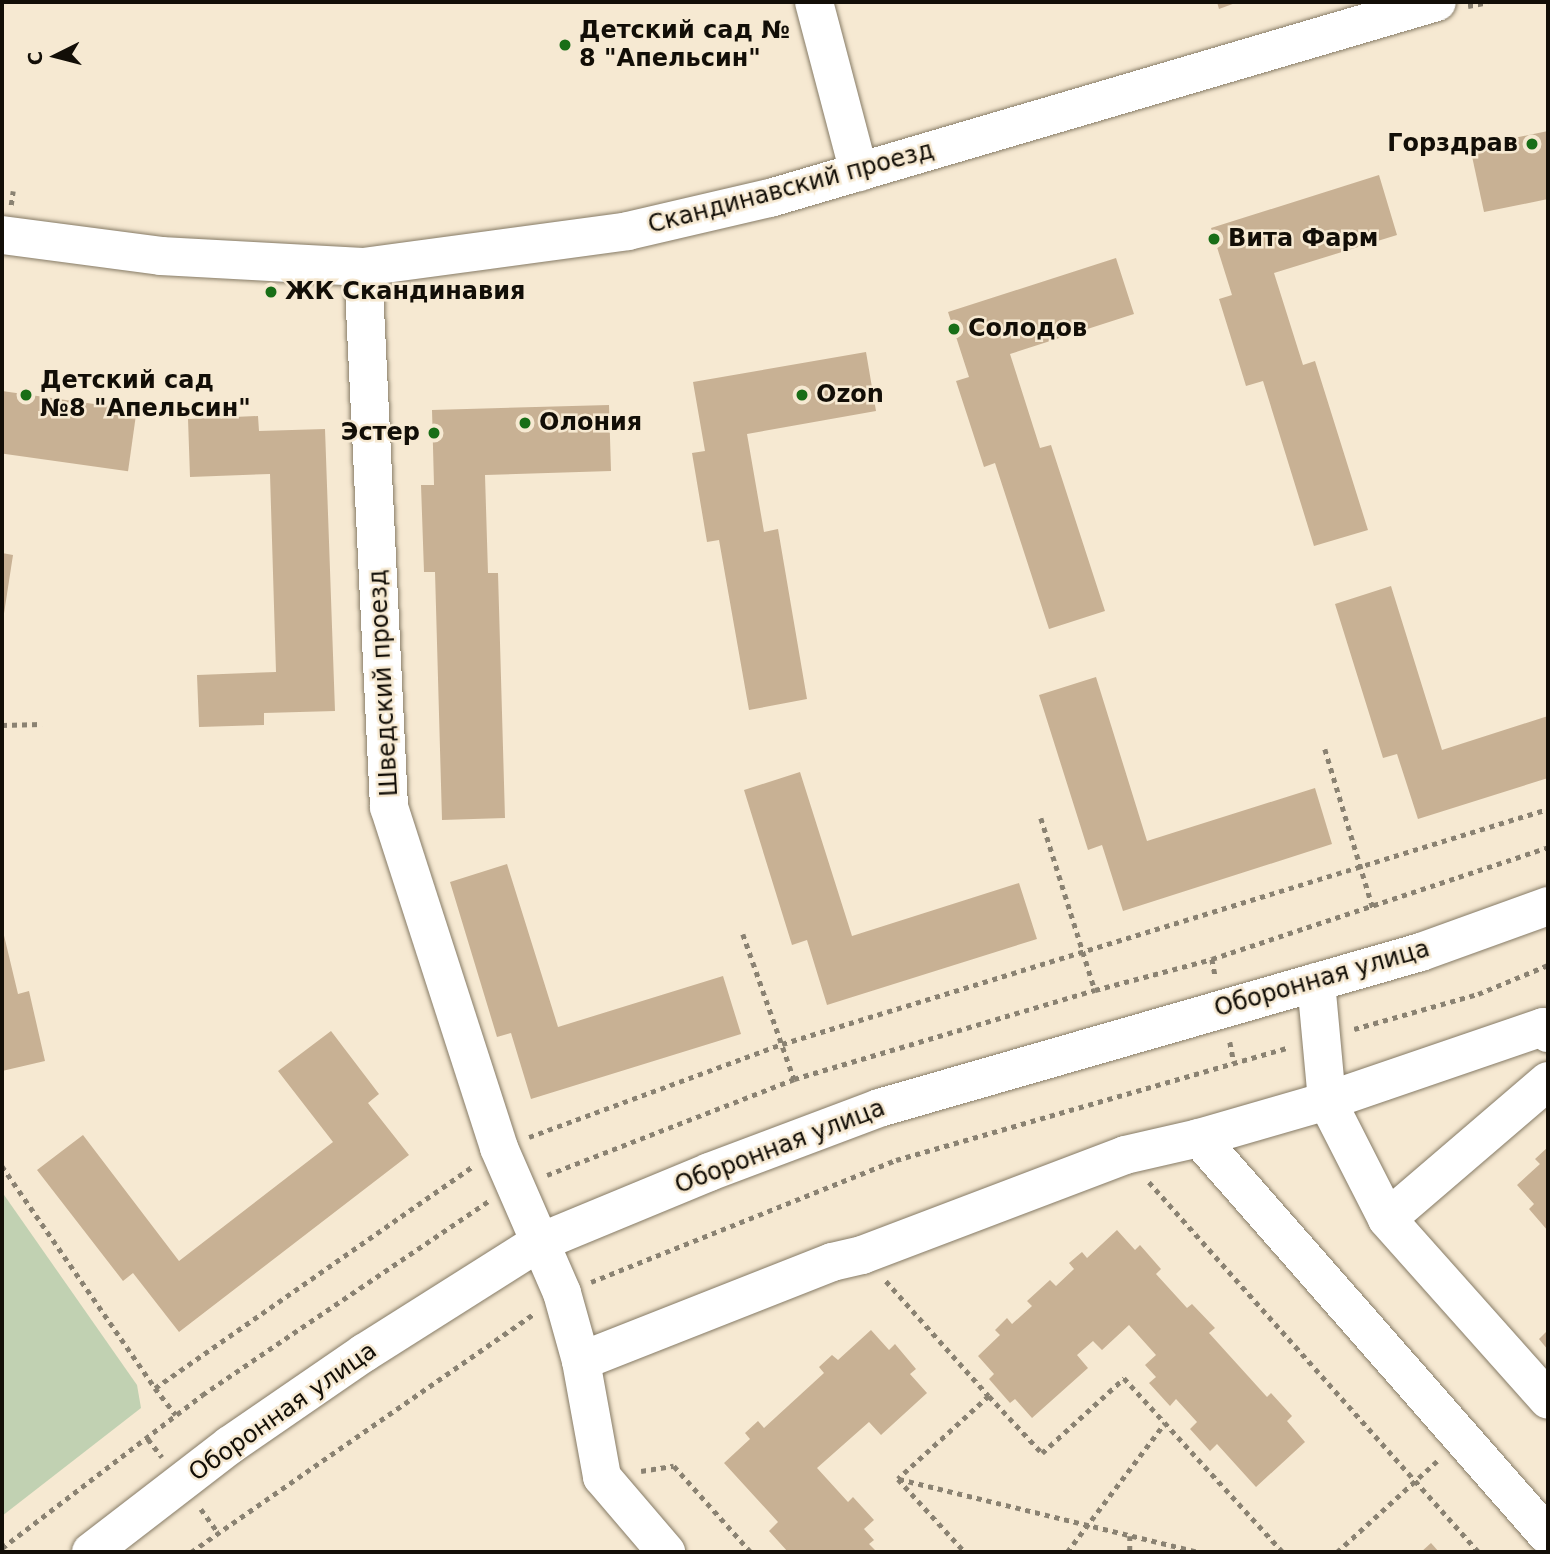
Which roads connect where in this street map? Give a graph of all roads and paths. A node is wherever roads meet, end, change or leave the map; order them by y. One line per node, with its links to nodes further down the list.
1 (814, 2): 3 (street)
2 (1437, 2): 3 (street, Скандинавский проезд)
3 (859, 172): 5 (street, Скандинавский проезд)
4 (2, 235): 5 (street, Скандинавский проезд)
5 (363, 267): 26 (street, Шведский проезд)
6 (42, 724): 7 (path)
7 (2, 725)
8 (1325, 749): 11 (path)
9 (1548, 809): 11 (path)
10 (1041, 818): 15 (path)
11 (1360, 867): 13 (path); 15 (path)
12 (1548, 906): 17 (street, Оборонная улица)
13 (1373, 908)
14 (743, 934): 21 (path)
15 (1082, 952): 18 (path); 21 (path)
16 (1548, 965): 20 (path)
17 (1316, 982): 20 (street); 30 (street, Оборонная улица)
18 (1095, 990)
19 (1546, 1029): 24 (street)
20 (1321, 1038): 24 (street); 32 (path)
21 (782, 1044): 22 (path); 26 (path)
22 (794, 1079)
23 (1548, 1081): 29 (street)
24 (1327, 1101): 25 (street); 29 (street)
25 (1199, 1138): 27 (street); 39 (street)
26 (499, 1148): 30 (street, Шведский проезд); 34 (path)
27 (1125, 1156): 31 (street); 42 (path)
28 (2, 1166): 34 (path)
29 (1387, 1219): 36 (street)
30 (538, 1243): 32 (street, Шведский проезд); 46 (street, Оборонная улица)
31 (862, 1255): 33 (street); 35 (path)
32 (562, 1293): 33 (street, Шведский проезд); 47 (path)
33 (581, 1361): 40 (street, Шведский проезд)
34 (155, 1388): 37 (path)
35 (989, 1395): 38 (path); 41 (path)
36 (1548, 1400)
37 (176, 1415)
38 (1165, 1423): 43 (path); 54 (path)
39 (1462, 1438): 42 (path); 45 (street)
40 (602, 1477): 48 (street); 49 (path)
41 (898, 1479): 43 (path); 50 (path)
42 (1415, 1481): 55 (path); 56 (path)
43 (1087, 1525): 44 (path); 51 (path)
44 (1129, 1535): 52 (path); 53 (path)
45 (1548, 1536)
46 (90, 1552)
47 (191, 1552)
48 (666, 1552)
49 (751, 1552)
50 (965, 1552)
51 (1067, 1552)
52 (1130, 1552)
53 (1198, 1552)
54 (1283, 1552)
55 (1337, 1552)
56 (1479, 1552)

